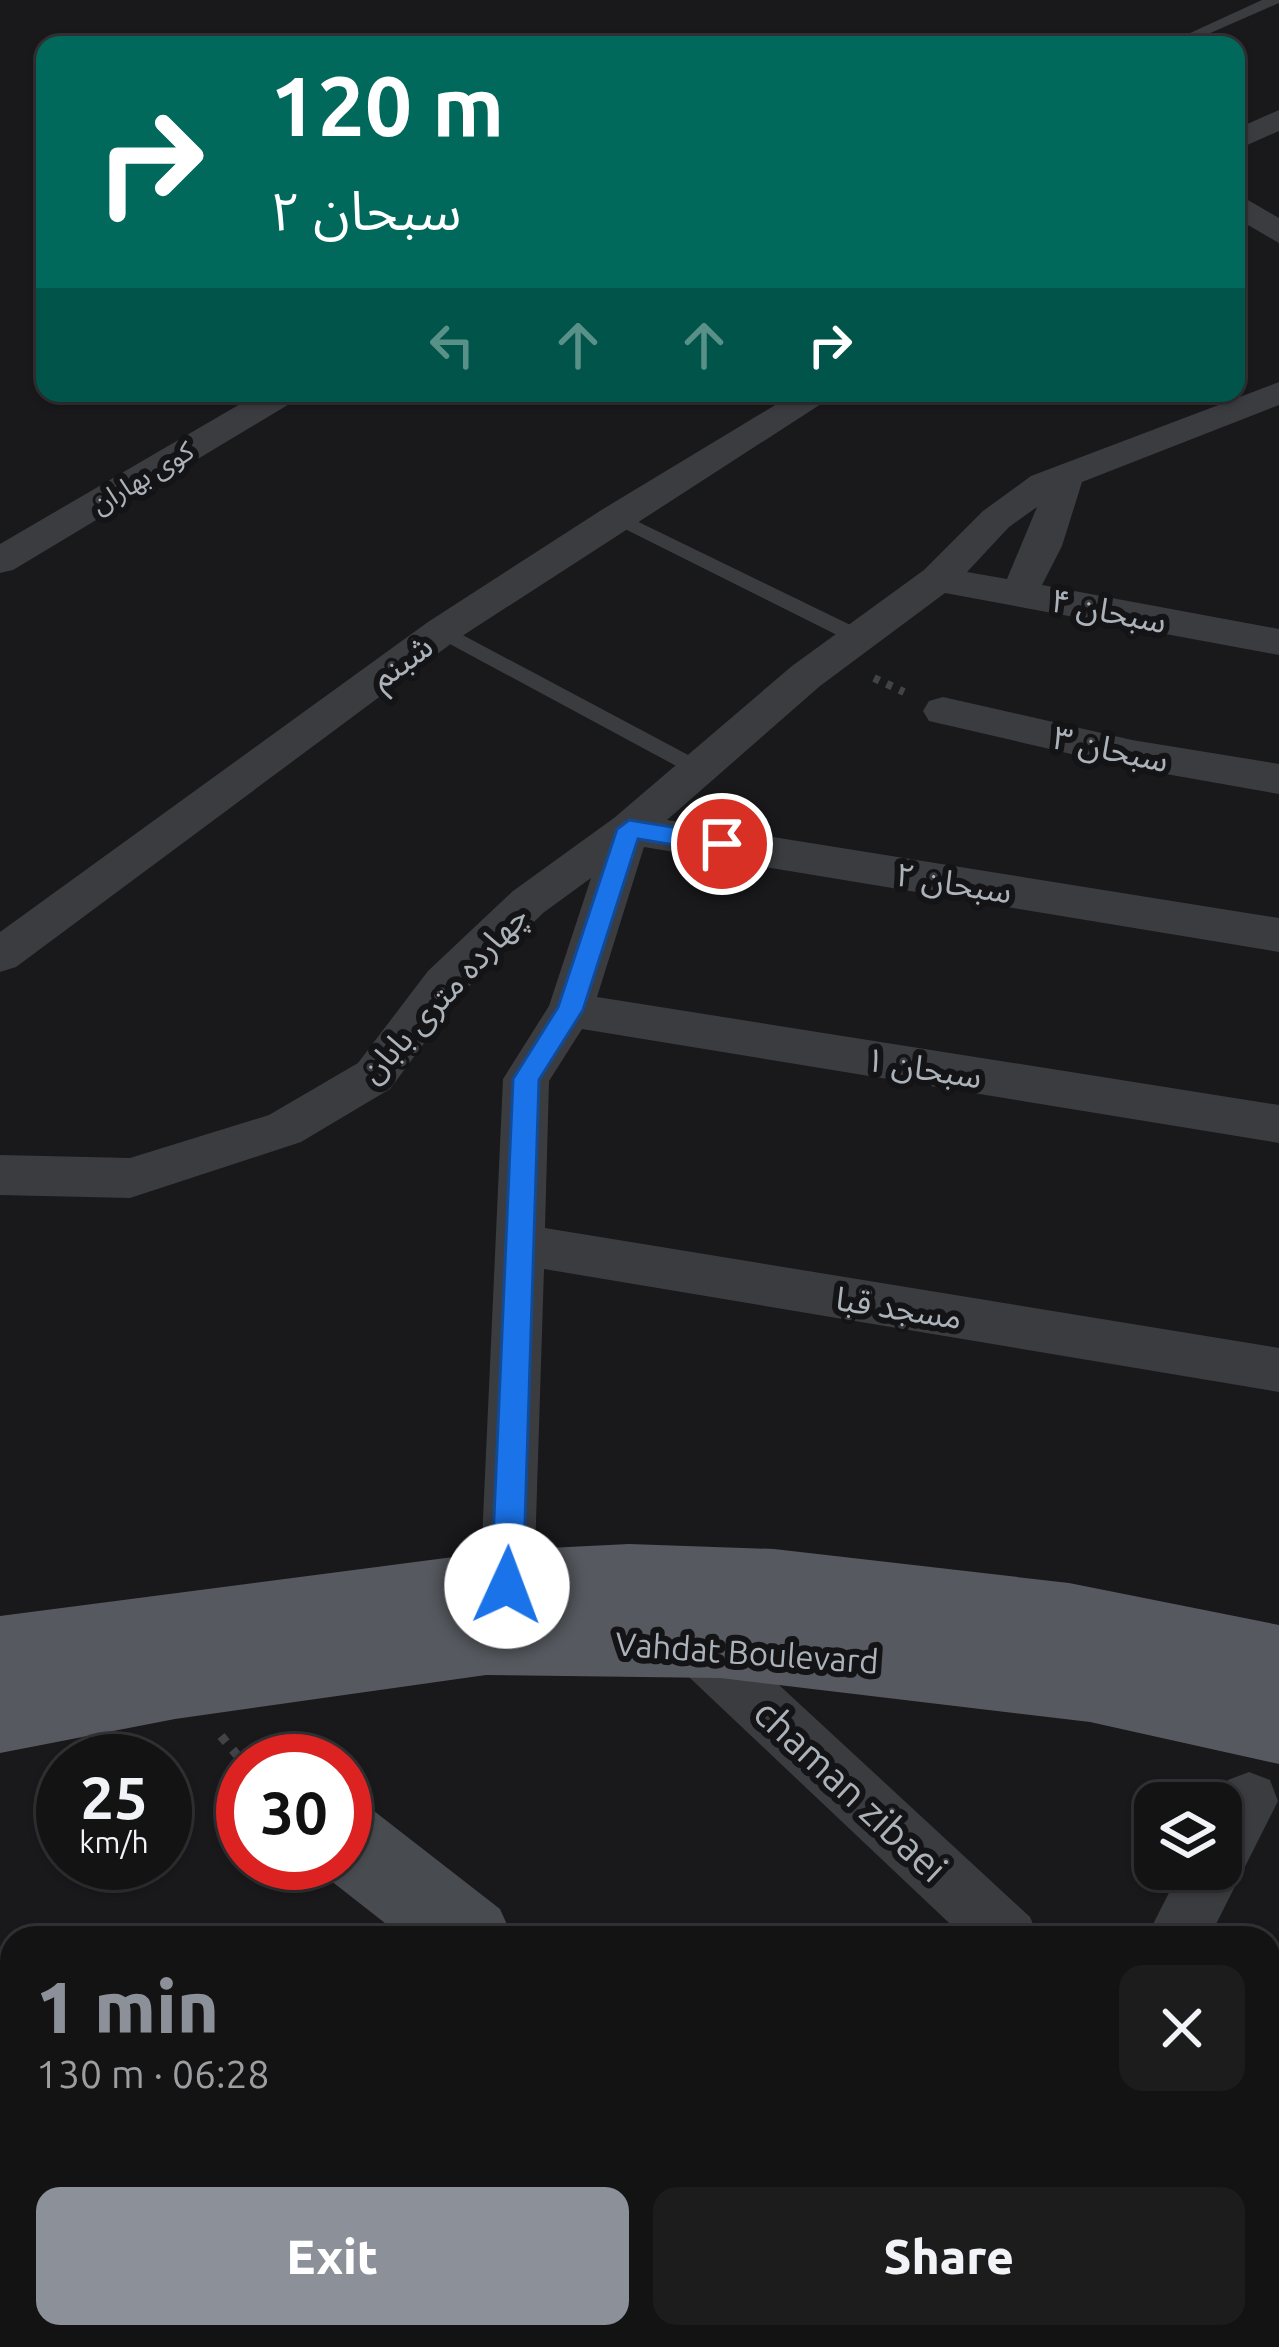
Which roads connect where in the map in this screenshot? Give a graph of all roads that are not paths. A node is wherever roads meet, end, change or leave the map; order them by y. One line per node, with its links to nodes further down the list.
1 (1274, 0): 2 (lane)
2 (1192, 36)
3 (1279, 119): 4 (street)
4 (1245, 136)
5 (1245, 209): 6 (street)
6 (1279, 233)
7 (1279, 393): 10 (street, چهارده متری بابان)
8 (269, 402): 12 (street, کوی بهاران)
9 (801, 402): 11 (street, شبنم)
10 (1055, 480): 13 (street, چهارده متری بابان); 14 (street)
11 (616, 517): 15 (street, شبنم); 17 (lane)
12 (0, 561)
13 (938, 579): 14 (street, سبحان ۴); 17 (street, چهارده متری بابان)
14 (1018, 594): 16 (street, سبحان ۴)
15 (442, 631): 19 (lane); 23 (street, شبنم)
16 (1279, 642)
17 (848, 649): 19 (street, چهارده متری بابان)
18 (943, 711): 20 (street, سبحان ۳)
19 (700, 770): 21 (street, چهارده متری بابان)
20 (1279, 779)
21 (629, 829): 22 (street, سبحان ۲); 24 (street); 26 (street, چهارده متری بابان)
22 (1279, 934)
23 (0, 955)
24 (570, 1010): 25 (street, سبحان ۱); 27 (street)
25 (1279, 1124)
26 (0, 1174)
27 (518, 1244): 28 (street, مسجد قبا); 29 (street)
28 (1279, 1370)
29 (507, 1586): 31 (main road, Vahdat Boulevard); 32 (main road, Vahdat Boulevard)
30 (692, 1642): 33 (main road, Vahdat Boulevard); 34 (main road, Vahdat Boulevard); 40 (street, chaman zibaei)
31 (0, 1653)
32 (1279, 1662)
33 (0, 1714)
34 (1279, 1726)
35 (1249, 1802): 36 (street)
36 (1242, 1815)
37 (372, 1861): 39 (street)
38 (1202, 1890): 41 (street)
39 (456, 1926)
40 (996, 1926)
41 (1182, 1926)

